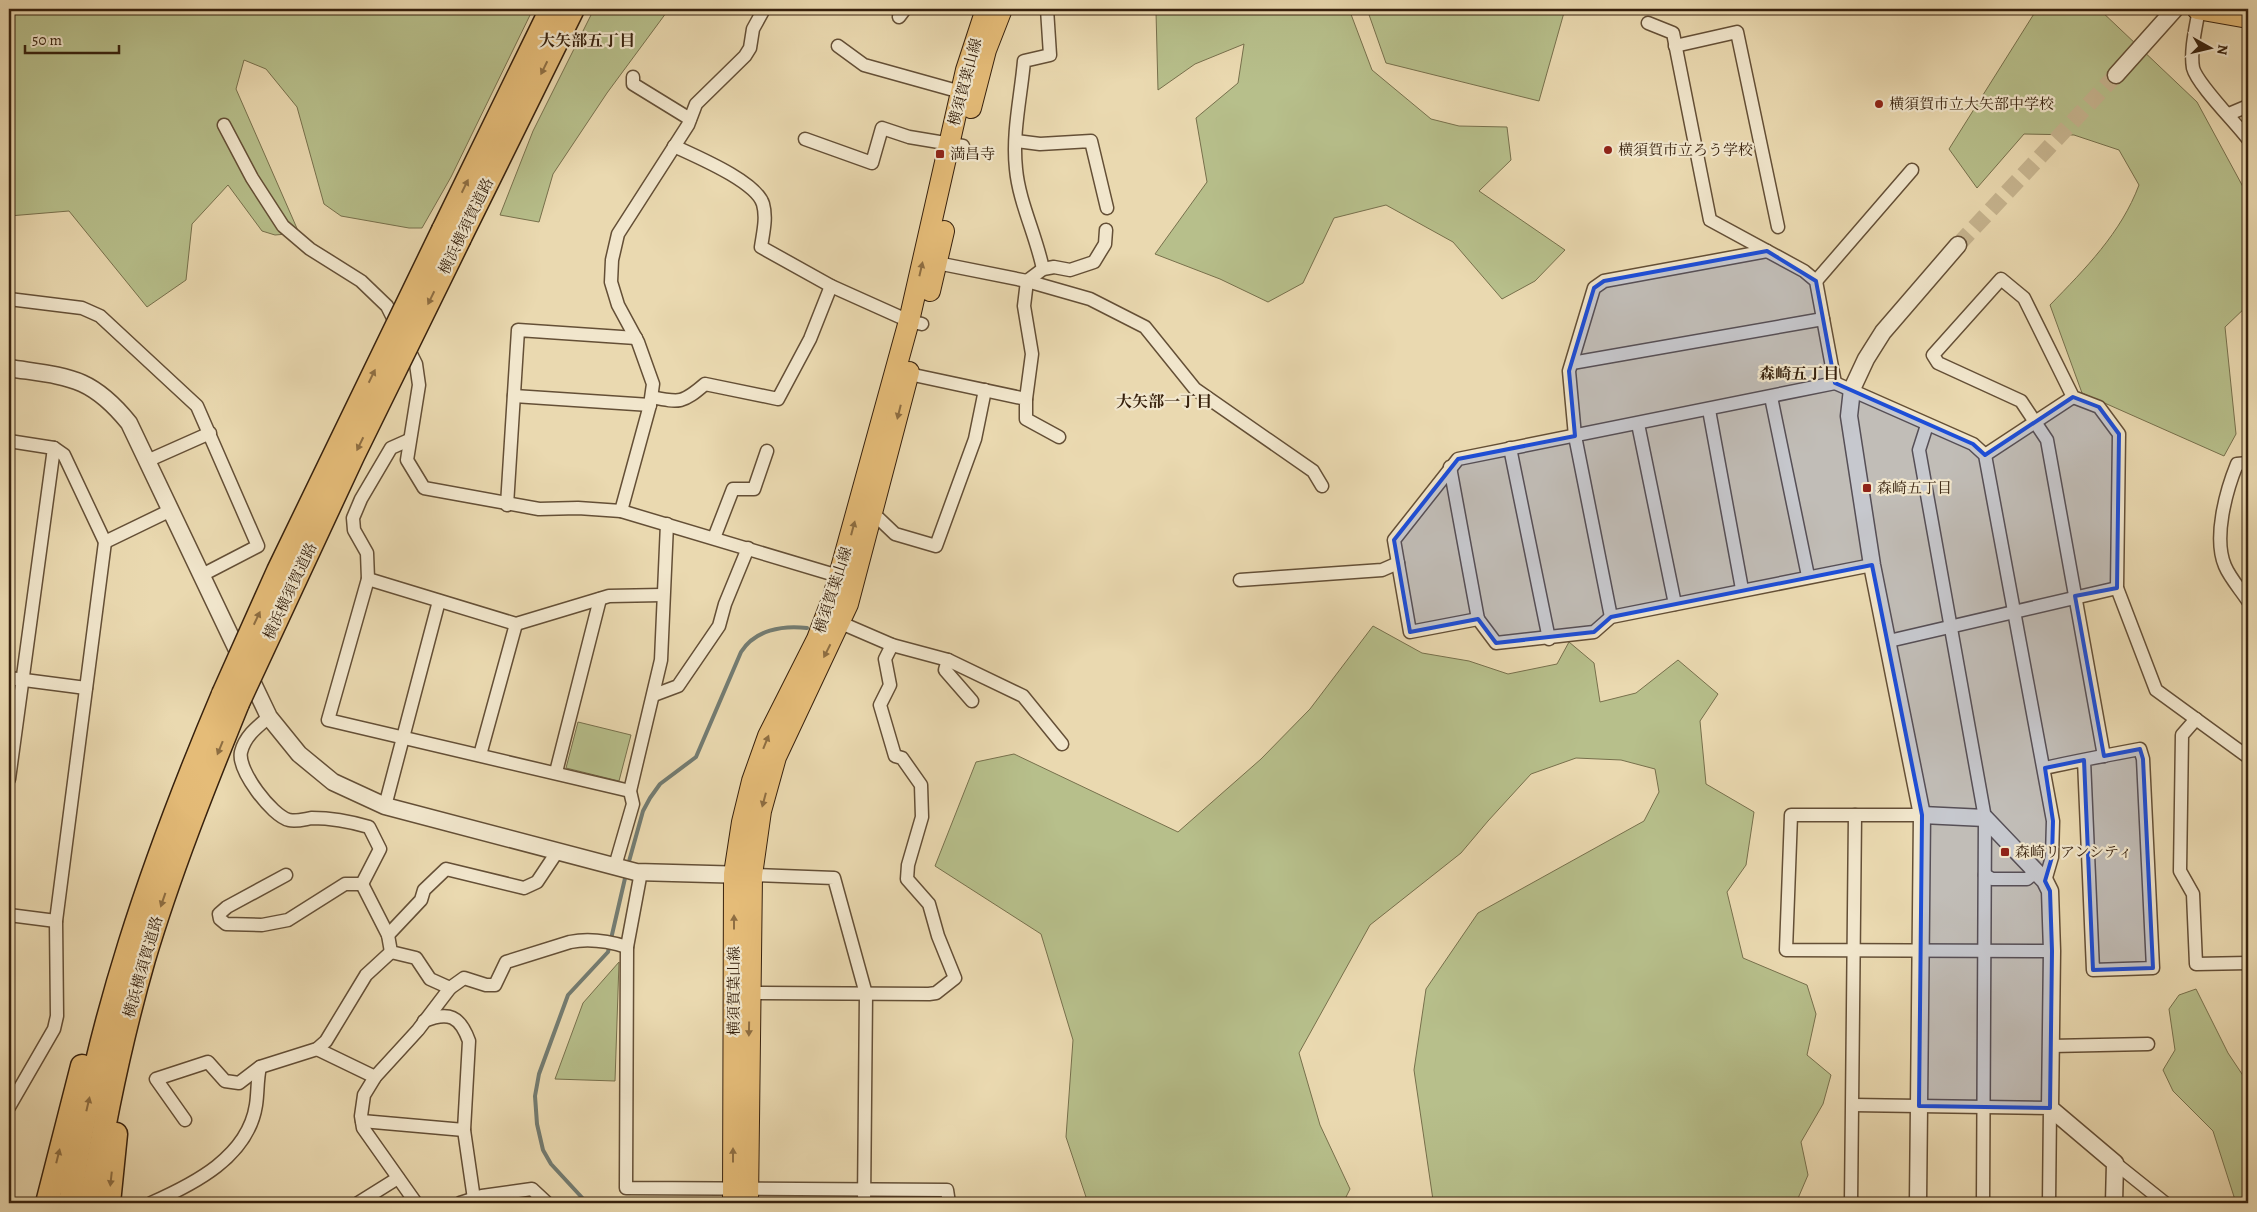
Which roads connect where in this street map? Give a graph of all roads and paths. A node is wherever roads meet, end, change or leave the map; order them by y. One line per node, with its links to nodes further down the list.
1 (550, 9): 29 (highway, 横浜横須賀道路, one-way to 1)
2 (573, 9): 29 (highway, 横浜横須賀道路, one-way to 29)
3 (764, 9): 18 (street)
4 (986, 9): 15 (main road, 横須賀葉山線)
5 (1002, 9): 15 (main road, 横須賀葉山線)
6 (1047, 9): 22 (street)
7 (2175, 9): 13 (street)
8 (2198, 9): 9 (main road); 17 (street)
9 (2248, 18)
10 (1648, 23): 12 (street)
11 (838, 46): 15 (street)
12 (1675, 46): 27 (street); 31 (street)
13 (2116, 75)
14 (633, 77): 18 (street)
15 (968, 94): 23 (main road, 横須賀葉山線)
16 (2248, 106): 17 (street)
17 (2229, 114): 21 (street)
18 (690, 119): 24 (street)
19 (224, 125): 59 (street)
20 (805, 139): 23 (street)
21 (2248, 139)
22 (1016, 141): 26 (street); 33 (street)
23 (956, 144): 32 (main road, 横須賀葉山線); 39 (main road, 横須賀葉山線, one-way to 23)
24 (674, 146): 36 (street); 40 (street)
25 (1912, 170): 35 (street)
26 (1107, 208)
27 (1778, 227)
28 (1106, 230): 33 (street)
29 (452, 234): 106 (highway, 横浜横須賀道路, bridge)
30 (1958, 245): 45 (street)
31 (1767, 251): 35 (street); 41 (street)
32 (936, 263): 34 (street); 39 (main road, 横須賀葉山線)
33 (1043, 269): 34 (street)
34 (1027, 281): 50 (street); 68 (street)
35 (1816, 281): 38 (street)
36 (831, 286): 39 (street); 51 (street)
37 (9, 299): 56 (street)
38 (1823, 319): 41 (street); 44 (street)
39 (915, 322): 43 (main road, 横須賀葉山線); 82 (main road, 横須賀葉山線, one-way to 39)
40 (636, 338): 47 (street); 51 (street)
41 (1572, 363): 57 (street)
42 (9, 368): 65 (street)
43 (909, 374): 46 (street); 72 (main road, 横須賀葉山線, one-way to 72)
44 (1835, 383): 45 (street); 48 (street)
45 (1852, 389): 55 (street); 78 (street)
46 (985, 390): 50 (street); 72 (street)
47 (514, 396): 51 (street); 69 (street)
48 (1772, 397): 52 (street); 80 (street)
49 (2073, 397): 53 (street); 53 (street); 84 (street)
50 (1026, 399): 58 (street)
51 (651, 401): 71 (street)
52 (1709, 410): 54 (street); 85 (street)
53 (2035, 420): 64 (street); 87 (street)
54 (1638, 424): 57 (street); 91 (street)
55 (1927, 425): 64 (street); 97 (street)
56 (210, 433): 65 (street); 79 (street)
57 (1575, 436): 62 (street); 93 (street)
58 (1059, 438)
59 (409, 440): 69 (street); 81 (street)
60 (9, 441): 61 (street)
61 (54, 448): 75 (street); 103 (street)
62 (1510, 448): 67 (street); 98 (street)
63 (768, 451): 74 (street)
64 (1985, 455): 92 (street)
65 (147, 461): 70 (street)
66 (2248, 463): 90 (street)
67 (1450, 467): 77 (street); 94 (street)
68 (1322, 486)
69 (507, 505): 71 (street)
70 (171, 510): 75 (street); 79 (street)
71 (621, 511): 73 (street)
72 (873, 513): 82 (main road, 横須賀葉山線)
73 (667, 524): 74 (street); 86 (street)
74 (714, 538): 76 (street)
75 (105, 542): 104 (street)
76 (748, 548): 82 (street); 105 (street)
77 (1398, 562): 83 (street); 94 (street)
78 (1872, 564): 80 (street); 99 (street)
79 (202, 575): 108 (street)
80 (1808, 576): 85 (street)
81 (368, 579): 89 (street); 110 (street)
82 (847, 579): 95 (main road, 横須賀葉山線); 128 (main road, 横須賀葉山線, one-way to 82)
83 (1240, 580)
84 (2117, 588): 87 (street); 109 (street)
85 (1742, 589): 91 (street)
86 (662, 595): 88 (street); 105 (street)
87 (2075, 596): 92 (street); 113 (street)
88 (600, 599): 96 (street); 118 (street)
89 (439, 601): 96 (street); 110 (street)
90 (2248, 601)
91 (1675, 604): 93 (street)
92 (2015, 612): 97 (street); 117 (street)
93 (1611, 617): 98 (street)
94 (1478, 619): 98 (street)
95 (841, 623): 100 (street); 128 (main road, 横須賀葉山線, one-way to 128)
96 (516, 624): 112 (street)
97 (1951, 628): 99 (street); 124 (street)
98 (1549, 638)
99 (1889, 641): 123 (street)
100 (892, 644): 101 (street); 145 (street)
101 (948, 660): 107 (street); 111 (street)
102 (9, 678): 103 (street)
103 (22, 680): 104 (street); 119 (street)
104 (86, 688): 133 (street)
105 (654, 695): 120 (street)
106 (230, 698): 116 (highway, 横浜横須賀道路); 141 (highway, 横浜横須賀道路, one-way to 141)
107 (972, 701)
108 (269, 717): 121 (street); 131 (street)
109 (2196, 719): 114 (street); 142 (street)
110 (404, 737): 112 (street); 121 (street)
111 (1062, 744)
112 (480, 755): 118 (street)
113 (2104, 756): 115 (street); 115 (street)
114 (2248, 756)
115 (2084, 760): 117 (street)
116 (193, 763): 165 (highway, one-way to 116); 166 (highway, 横浜横須賀道路, one-way to 116)
117 (2045, 768): 130 (street)
118 (556, 772): 120 (street)
119 (9, 779)
120 (630, 791): 126 (street)
121 (385, 806): 125 (street)
122 (1855, 815): 123 (street); 136 (street); 136 (street)
123 (1922, 815): 124 (street); 137 (street)
124 (1985, 818): 129 (street); 130 (street)
125 (557, 852): 126 (street); 134 (street)
126 (628, 870): 128 (street); 135 (street)
127 (286, 875): 131 (street)
128 (743, 875): 144 (main road, 横須賀葉山線); 145 (street); 163 (main road, 横須賀葉山線, one-way to 128)
129 (1985, 875): 130 (street); 138 (street)
130 (2041, 876): 139 (street)
131 (362, 884): 134 (street)
132 (9, 914): 133 (street)
133 (56, 921): 154 (street)
134 (388, 935): 140 (street)
135 (623, 946): 143 (street); 163 (street)
136 (1854, 950): 137 (street); 152 (street)
137 (1921, 950): 138 (street); 153 (street)
138 (1985, 950): 139 (street); 155 (street)
139 (2052, 950): 148 (street)
140 (391, 952): 143 (street); 149 (street)
141 (145, 958): 167 (highway, 横浜横須賀道路); 168 (highway, one-way to 168)
142 (2248, 963)
143 (450, 988): 146 (street)
144 (750, 993): 145 (street); 163 (main road, 横須賀葉山線, one-way to 163)
145 (866, 994): 162 (street)
146 (424, 1021): 151 (street); 159 (street)
147 (2148, 1044): 148 (street)
148 (2051, 1046): 156 (street)
149 (317, 1050): 150 (street); 151 (street)
150 (260, 1067): 157 (street); 169 (street)
151 (375, 1077): 158 (street)
152 (1852, 1106): 153 (street); 176 (street)
153 (1919, 1106): 155 (street); 177 (street)
154 (9, 1107)
155 (1984, 1107): 156 (street); 178 (street)
156 (2050, 1108): 160 (street); 179 (street)
157 (185, 1120)
158 (362, 1122): 159 (street); 161 (street)
159 (464, 1130): 164 (street)
160 (2115, 1164): 180 (street); 181 (street)
161 (398, 1178): 170 (street); 171 (street)
162 (864, 1190): 163 (street); 174 (street); 175 (street)
163 (740, 1196)
164 (474, 1199): 172 (street); 173 (street)
165 (47, 1203)
166 (70, 1203)
167 (91, 1203)
168 (109, 1203)
169 (151, 1203)
170 (358, 1203)
171 (416, 1203)
172 (460, 1203)
173 (547, 1203)
174 (864, 1203)
175 (948, 1203)
176 (1851, 1203)
177 (1918, 1203)
178 (1983, 1203)
179 (2049, 1203)
180 (2114, 1203)
181 (2165, 1203)

